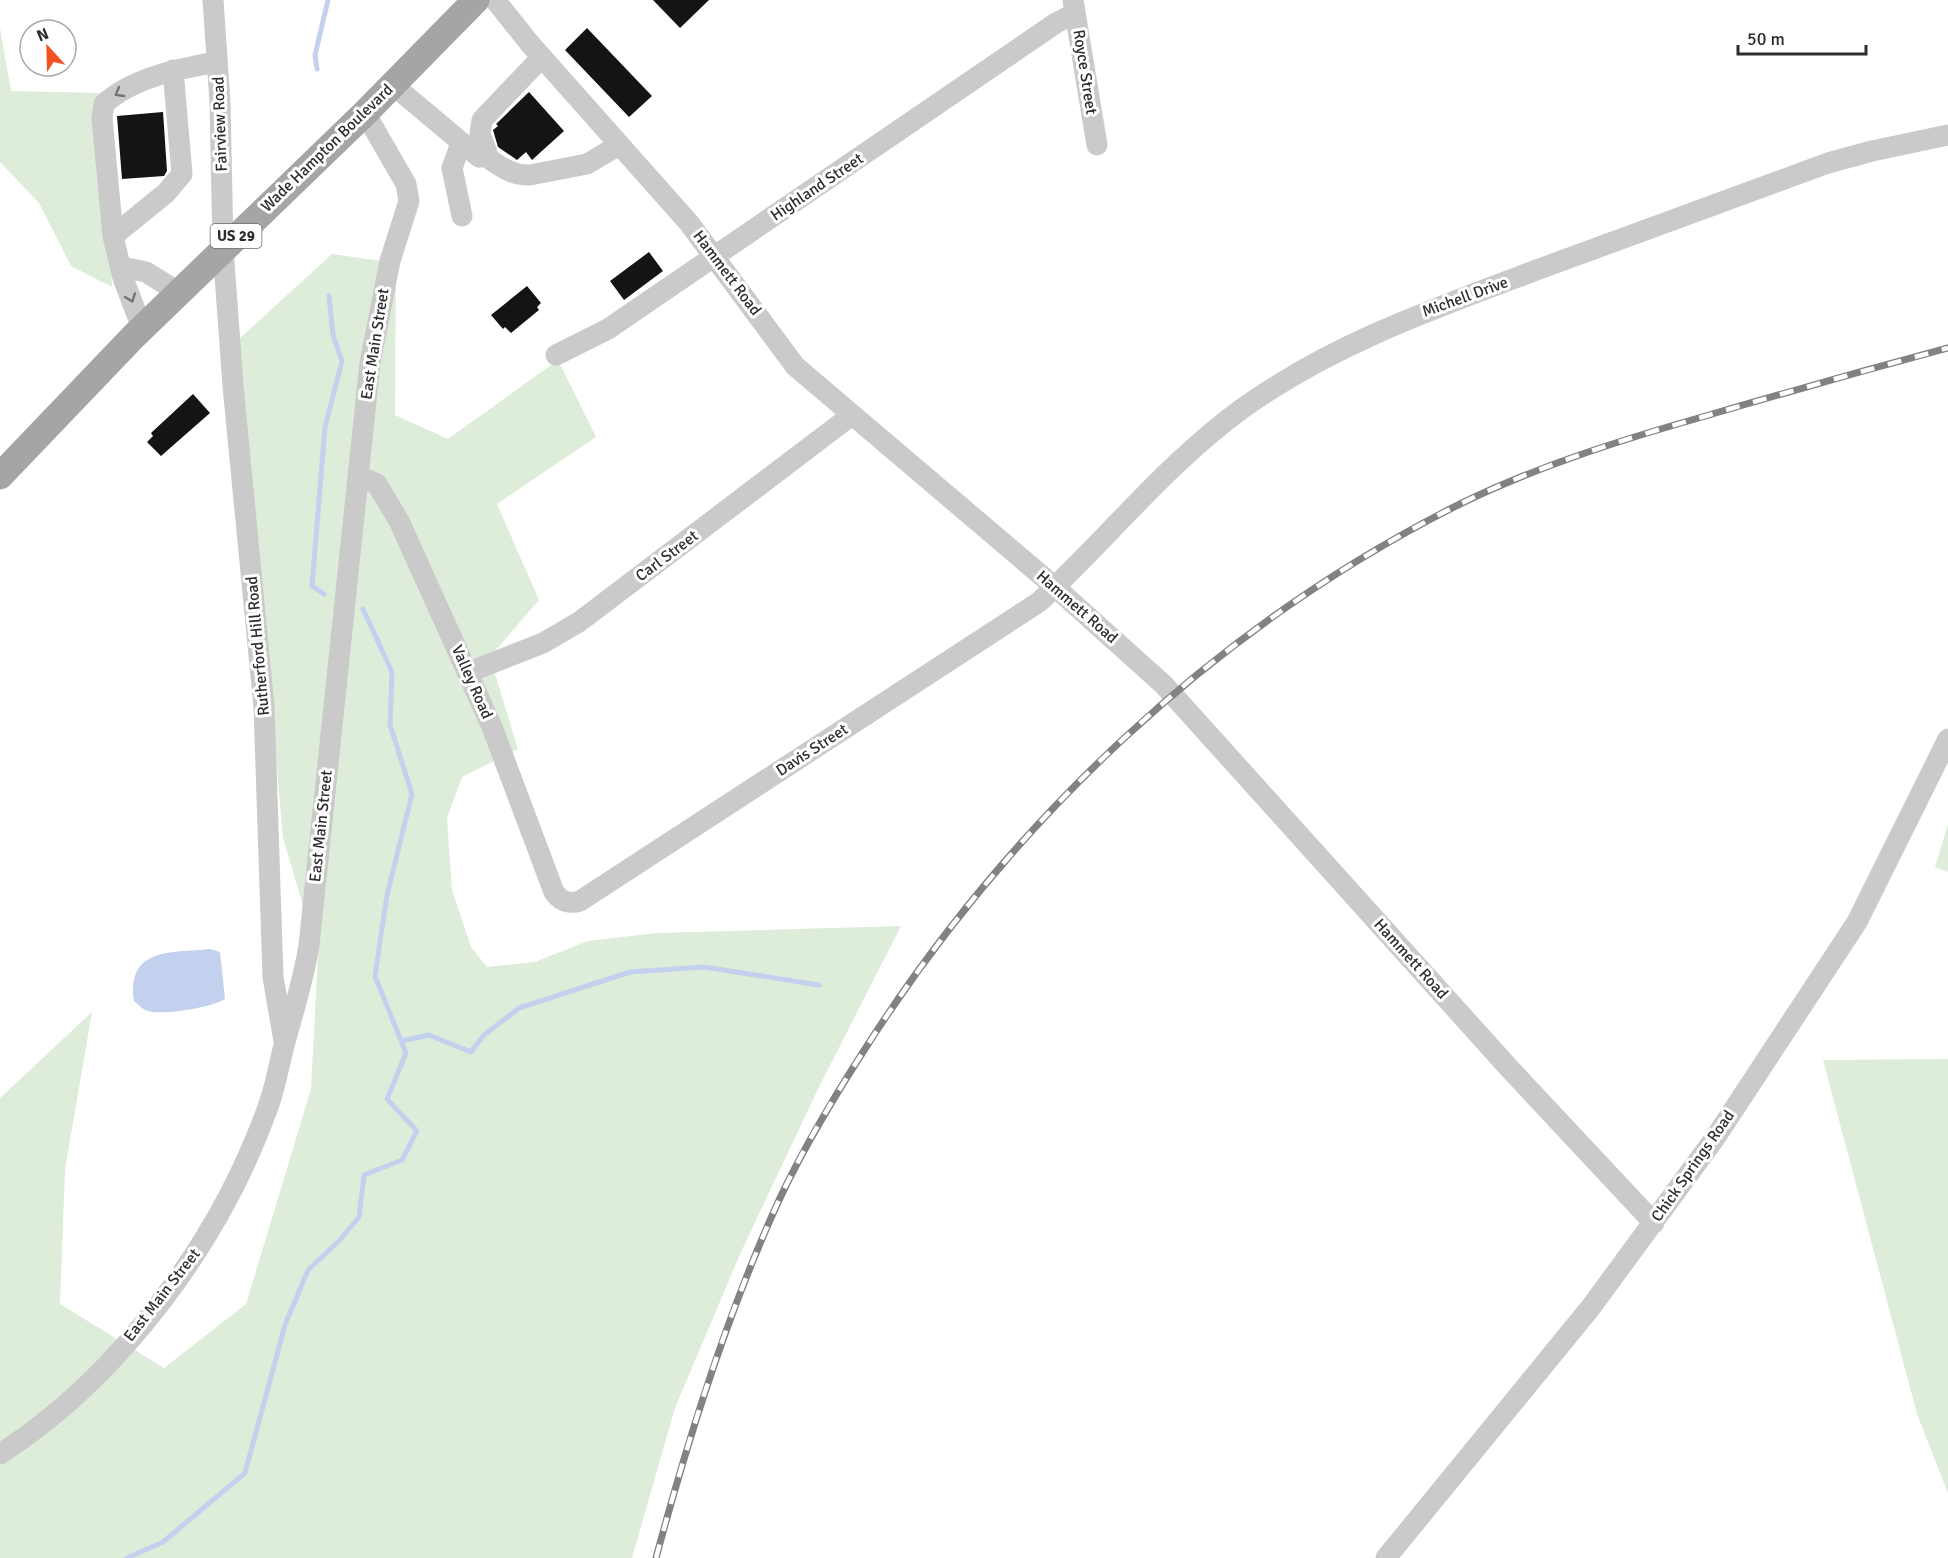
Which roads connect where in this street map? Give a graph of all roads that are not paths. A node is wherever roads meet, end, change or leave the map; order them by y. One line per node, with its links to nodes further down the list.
1 (213, 0): 6 (street, Fairview Road)
2 (477, 0): 8 (main road, Wade Hampton Boulevard / US 29)
3 (495, 0): 5 (street, Hammett Road)
4 (1074, 6): 13 (street, Royce Street); 18 (street, Highland Street)
5 (542, 57): 12 (street, Hammett Road); 14 (street)
6 (218, 62): 7 (street); 17 (street, Fairview Road)
7 (173, 70): 16 (street); 16 (street, one-way to 16)
8 (393, 85): 9 (main road, Wade Hampton Boulevard / US 29); 11 (street)
9 (365, 113): 17 (main road, Wade Hampton Boulevard / US 29); 25 (street, East Main Street)
10 (1948, 135): 26 (street, Michell Drive)
11 (461, 143): 14 (street); 15 (street)
12 (619, 145): 14 (street); 18 (street, Hammett Road)
13 (1097, 145)
14 (485, 156)
15 (462, 216)
16 (113, 236): 19 (street)
17 (224, 248): 20 (main road, Wade Hampton Boulevard / US 29); 30 (street, Rutherford Hill Road)
18 (715, 257): 22 (street, Highland Street); 23 (street, Hammett Road)
19 (122, 267): 20 (street); 21 (street, one-way to 21)
20 (178, 292): 21 (main road, Wade Hampton Boulevard / US 29)
21 (142, 328): 24 (main road, Wade Hampton Boulevard / US 29)
22 (556, 355)
23 (852, 415): 26 (street, Hammett Road); 27 (street, Carl Street)
24 (0, 476)
25 (358, 476): 27 (street, Valley Road); 30 (street, East Main Street)
26 (1055, 587): 29 (street, Davis Street); 31 (street, Hammett Road)
27 (469, 672): 29 (street, Valley Road)
28 (1948, 740): 31 (street, Chick Springs Road)
29 (564, 902)
30 (284, 1045): 32 (street, East Main Street)
31 (1654, 1223): 33 (street, Chick Springs Road)
32 (0, 1454)
33 (1386, 1558)

